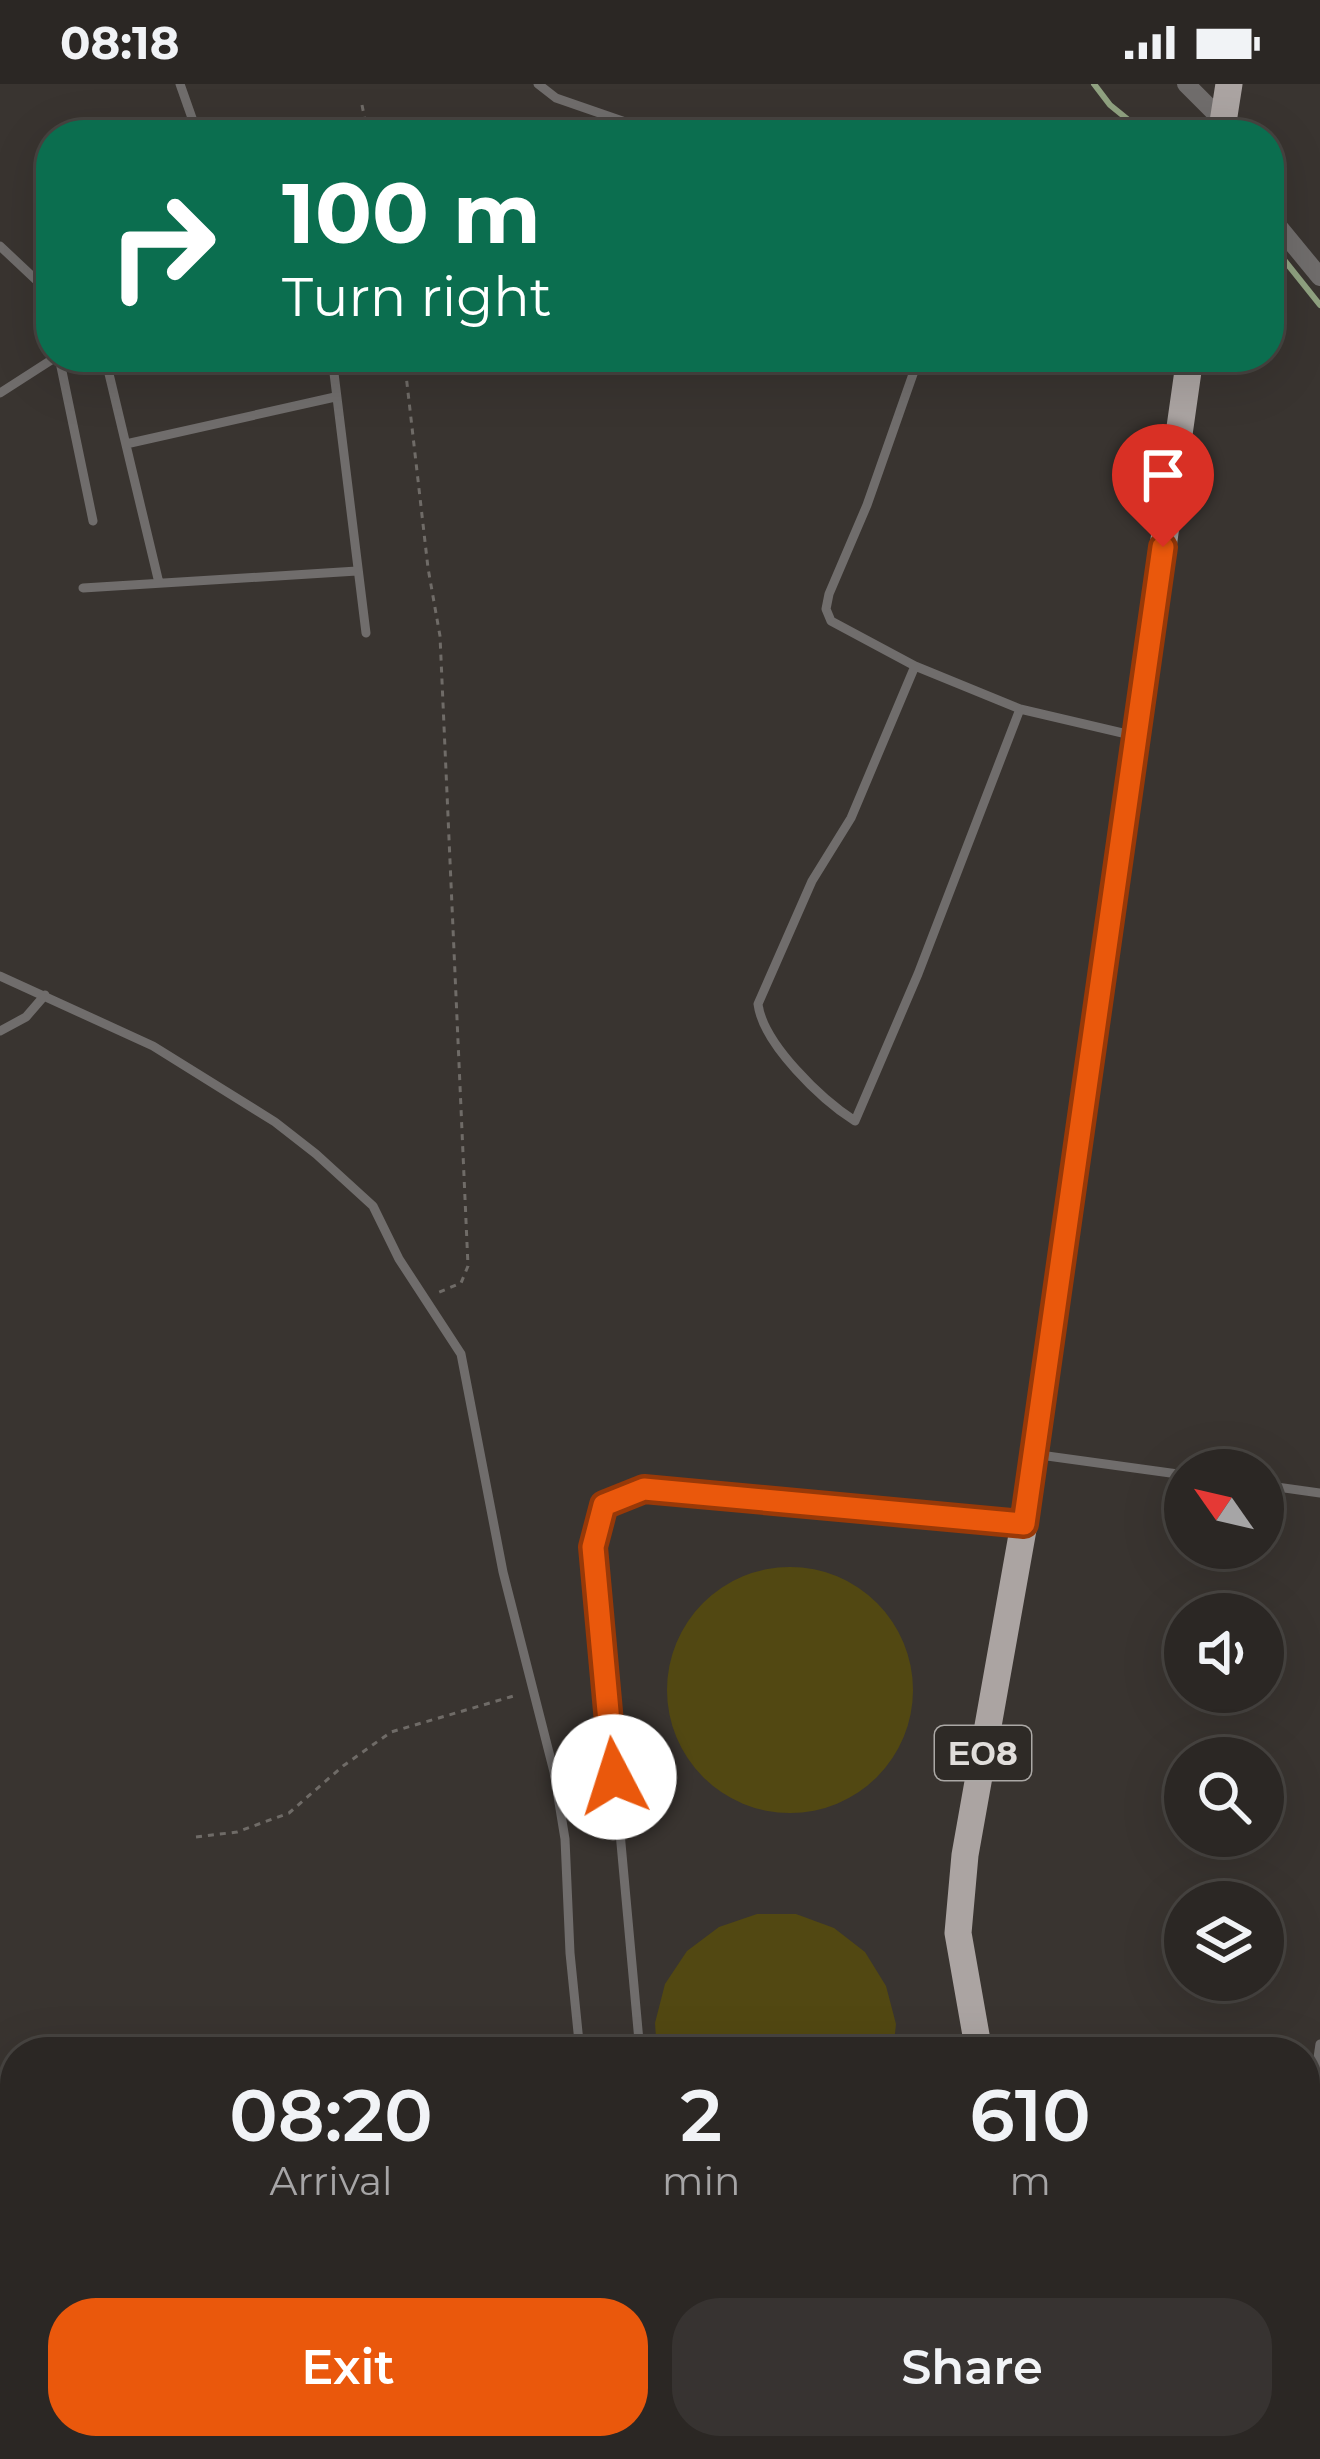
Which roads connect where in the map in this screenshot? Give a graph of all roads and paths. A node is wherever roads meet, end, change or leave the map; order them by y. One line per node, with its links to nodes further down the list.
1 (180, 84): 6 (lane)
2 (538, 84): 8 (lane)
3 (1186, 84): 9 (street)
4 (1229, 84): 10 (main road)
5 (362, 105): 7 (path)
6 (190, 120)
7 (365, 120)
8 (619, 120)
9 (1215, 120)
10 (1223, 120)
11 (1284, 234): 13 (street)
12 (0, 246): 14 (lane)
13 (1320, 278)
14 (36, 280)
15 (36, 371): 22 (lane)
16 (61, 372): 25 (lane)
17 (109, 372): 24 (lane)
18 (333, 372): 23 (lane)
19 (406, 372): 36 (path)
20 (915, 372): 30 (lane)
21 (1188, 372): 32 (main road, ΕΟ8)
22 (0, 393)
23 (335, 397): 24 (lane); 26 (lane)
24 (126, 444): 27 (lane)
25 (93, 521)
26 (357, 571): 27 (lane); 29 (lane)
27 (159, 583): 28 (lane)
28 (83, 588)
29 (366, 633)
30 (915, 667): 31 (lane); 31 (lane)
31 (1019, 709): 32 (lane)
32 (1136, 736): 37 (main road, ΕΟ8)
33 (0, 976): 34 (lane)
34 (45, 995): 35 (lane); 36 (lane)
35 (0, 1030)
36 (423, 1295): 42 (lane)
37 (1034, 1454): 38 (lane); 41 (main road, ΕΟ8)
38 (1164, 1472)
39 (1284, 1488): 40 (lane)
40 (1320, 1493)
41 (1024, 1524): 45 (lane); 46 (main road, ΕΟ8)
42 (531, 1690): 43 (path); 44 (lane)
43 (196, 1837)
44 (578, 2037)
45 (639, 2037)
46 (977, 2037)

